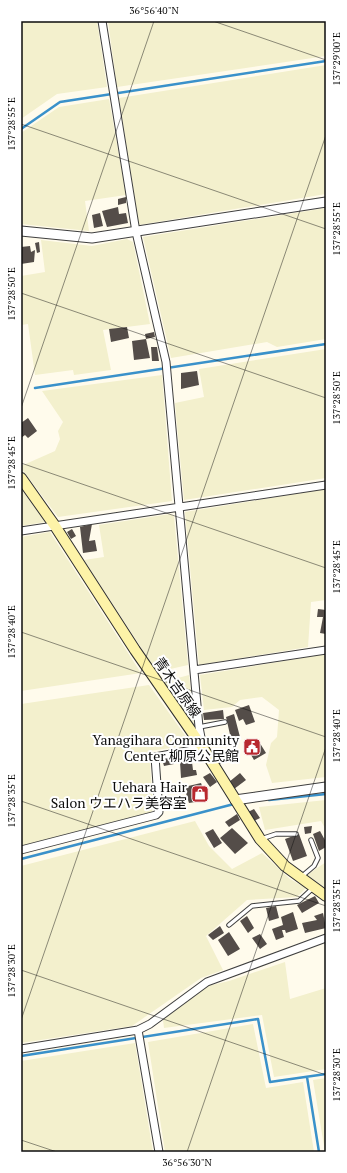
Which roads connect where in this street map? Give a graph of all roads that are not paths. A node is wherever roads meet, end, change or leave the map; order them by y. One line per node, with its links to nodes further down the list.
1 (102, 21): 4 (street)
2 (326, 202): 4 (street)
3 (21, 231): 4 (street)
4 (136, 232): 7 (street)
5 (21, 478): 8 (main road, 青木吉原線)
6 (326, 485): 7 (street)
7 (179, 507): 8 (street); 11 (street)
8 (55, 526): 9 (street); 14 (main road, 青木吉原線)
9 (21, 531)
10 (326, 650): 11 (street)
11 (194, 670): 13 (street)
12 (225, 722): 13 (lane)
13 (199, 727): 14 (street)
14 (203, 748): 16 (main road, 青木吉原線); 20 (street)
15 (326, 787): 16 (street)
16 (235, 800): 18 (main road, 青木吉原線)
17 (296, 834): 18 (lane)
18 (260, 839): 21 (main road, 青木吉原線)
19 (311, 840): 21 (lane)
20 (21, 850)
21 (300, 878): 22 (main road, 青木吉原線)
22 (314, 888): 23 (main road, 青木吉原線); 24 (lane)
23 (326, 896)
24 (229, 925)
25 (326, 938): 26 (street)
26 (138, 1030): 27 (street); 28 (street)
27 (21, 1049)
28 (159, 1152)

